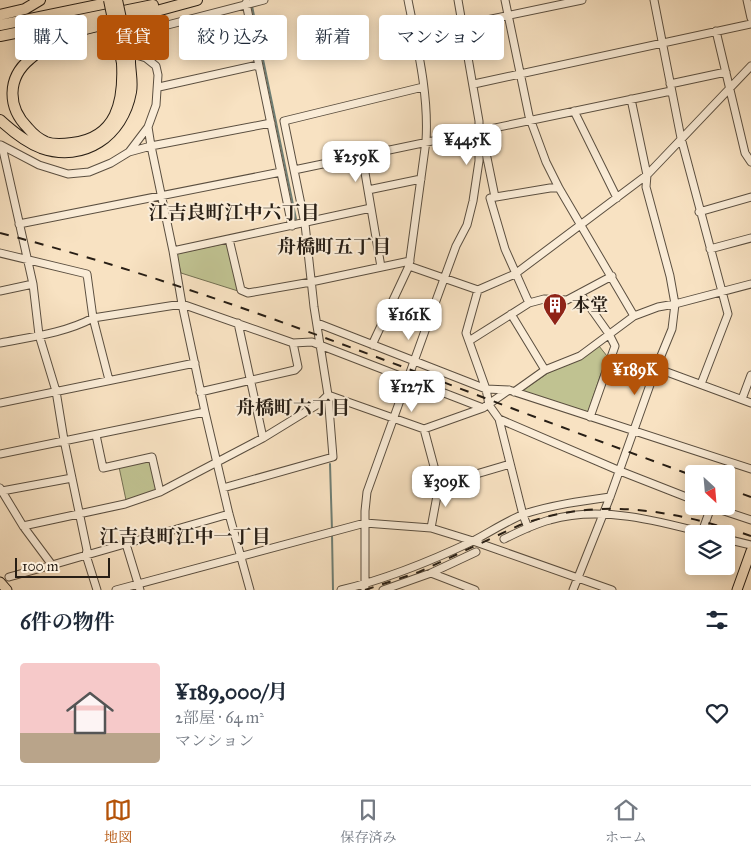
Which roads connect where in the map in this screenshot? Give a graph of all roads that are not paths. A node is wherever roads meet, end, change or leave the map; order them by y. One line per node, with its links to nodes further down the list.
1 (40, 0): 15 (highway)
2 (109, 0): 28 (highway, bridge)
3 (118, 0): 28 (highway, bridge)
4 (121, 0): 21 (highway)
5 (179, 0): 24 (highway)
6 (197, 0): 28 (highway)
7 (264, 0): 14 (street)
8 (408, 0): 16 (street)
9 (458, 0): 17 (street)
10 (505, 0): 18 (street)
11 (582, 0): 18 (street)
12 (654, 0): 25 (street)
13 (747, 0): 20 (street)
14 (250, 3): 29 (street); 34 (street)
15 (0, 15)
16 (411, 15)
17 (462, 15)
18 (508, 15): 19 (street); 32 (street)
19 (504, 16)
20 (751, 18)
21 (0, 24)
22 (751, 24): 23 (street)
23 (716, 31): 25 (street); 31 (street)
24 (0, 36)
25 (662, 42): 32 (street); 36 (street)
26 (419, 60): 35 (street)
27 (470, 60): 33 (street)
28 (126, 62): 40 (highway)
29 (258, 65): 34 (street); 42 (street)
30 (751, 66): 37 (street)
31 (726, 72): 36 (street); 37 (street)
32 (520, 73): 33 (street); 41 (street)
33 (474, 84): 44 (street)
34 (159, 87): 43 (street)
35 (423, 87): 46 (street); 53 (street)
36 (670, 87): 38 (street); 45 (street)
37 (730, 90): 45 (street); 52 (street)
38 (631, 99): 39 (street); 55 (street)
39 (574, 111): 41 (street); 61 (street)
40 (0, 120)
41 (531, 120): 44 (street); 57 (street)
42 (271, 123): 48 (street); 54 (street)
43 (148, 127): 48 (street); 49 (street)
44 (480, 131): 46 (street); 79 (street)
45 (681, 138): 55 (street); 64 (street)
46 (426, 141): 51 (street); 56 (street)
47 (1, 145): 49 (street); 65 (street)
48 (151, 146): 49 (street); 59 (street)
49 (129, 152)
50 (486, 154): 60 (street)
51 (362, 155): 53 (street); 58 (street)
52 (751, 162)
53 (293, 171): 54 (street); 66 (street)
54 (282, 174): 59 (street); 68 (street)
55 (647, 175): 61 (street); 89 (street)
56 (421, 179): 58 (street); 75 (street)
57 (559, 188): 60 (street); 67 (street)
58 (368, 190): 63 (street)
59 (162, 197): 65 (street); 72 (street)
60 (494, 197): 77 (street)
61 (617, 198): 67 (street)
62 (751, 198): 64 (street)
63 (371, 208): 66 (street); 76 (street)
64 (699, 212): 71 (street)
65 (20, 224): 74 (street)
66 (305, 224): 68 (street); 80 (street)
67 (582, 224): 77 (street); 78 (street)
68 (292, 226): 70 (street)
69 (751, 238): 71 (street)
70 (230, 239): 72 (street); 80 (street)
71 (710, 249): 85 (street)
72 (173, 251): 88 (street)
73 (0, 253): 74 (street)
74 (27, 258): 81 (street); 92 (street)
75 (409, 264): 76 (street); 79 (street); 101 (street)
76 (381, 267): 80 (street)
77 (515, 274): 83 (street); 87 (street)
78 (612, 276): 86 (street); 91 (street)
79 (445, 279): 83 (street); 102 (street)
80 (311, 282): 94 (street)
81 (33, 284): 84 (street); 96 (street)
82 (751, 284): 85 (street)
83 (478, 290): 97 (street)
84 (0, 291)
85 (722, 292): 89 (street); 110 (street)
86 (580, 293): 87 (street); 95 (street)
87 (529, 303): 90 (street)
88 (182, 304): 92 (street); 93 (street); 103 (street)
89 (675, 304): 91 (street); 104 (street)
90 (512, 314): 97 (street); 105 (street)
91 (634, 316): 95 (street)
92 (93, 318): 96 (street); 108 (street)
93 (238, 323): 99 (street); 109 (street)
94 (317, 323): 100 (street); 101 (street)
95 (609, 334): 105 (street); 122 (street)
96 (40, 335): 98 (street); 112 (street)
97 (469, 341): 111 (street)
98 (0, 343)
99 (293, 343): 100 (street); 109 (street)
100 (320, 345): 107 (street); 115 (street)
101 (372, 345): 102 (street)
102 (414, 361): 107 (street); 111 (street)
103 (195, 363): 108 (street); 114 (street)
104 (656, 368): 110 (street); 125 (street)
105 (544, 370): 113 (street)
106 (751, 375): 116 (street)
107 (408, 378): 119 (street); 121 (street)
108 (108, 380): 112 (street)
109 (250, 382): 114 (street); 127 (street)
110 (702, 384): 116 (street)
111 (486, 389): 113 (street); 119 (street)
112 (56, 391): 117 (street); 128 (street)
113 (511, 391): 119 (street); 122 (street)
114 (200, 392): 120 (street)
115 (328, 395): 121 (street); 127 (street); 136 (street)
116 (742, 400): 118 (street)
117 (0, 403)
118 (751, 403)
119 (486, 407): 123 (street); 124 (street)
120 (205, 412): 126 (street); 130 (street)
121 (392, 417): 124 (street); 147 (street)
122 (590, 417): 125 (street)
123 (499, 419): 131 (street); 133 (street)
124 (424, 429): 135 (street)
125 (634, 431): 132 (street); 133 (street)
126 (96, 435): 128 (street); 138 (street)
127 (263, 438): 130 (street)
128 (64, 440): 129 (street); 134 (street)
129 (0, 454)
130 (216, 462): 136 (street); 138 (street)
131 (510, 464): 135 (street); 143 (street)
132 (751, 469)
133 (620, 471): 139 (street); 140 (street)
134 (72, 478): 137 (street); 141 (street)
135 (439, 485): 149 (street)
136 (223, 488): 142 (street)
137 (1, 489): 148 (street)
138 (160, 492): 141 (street)
139 (685, 496)
140 (610, 497): 143 (street); 144 (street)
141 (79, 513): 148 (street); 159 (street)
142 (229, 514): 155 (street); 160 (street)
143 (523, 515): 150 (street); 153 (street)
144 (603, 515): 150 (street); 151 (street); 164 (street)
145 (735, 515): 146 (street)
146 (751, 520)
147 (365, 522): 149 (street); 160 (street); 167 (street)
148 (23, 526): 161 (street)
149 (431, 528): 153 (street)
150 (528, 528): 152 (street)
151 (685, 528)
152 (504, 539)
153 (473, 541): 164 (street); 167 (street)
154 (735, 541): 156 (street)
155 (126, 544): 159 (street); 166 (street)
156 (751, 545)
157 (751, 551): 178 (main road)
158 (476, 552): 162 (street)
159 (86, 555): 161 (street); 170 (street)
160 (240, 556): 166 (street); 172 (street)
161 (52, 564): 163 (street)
162 (431, 573): 168 (street); 175 (street)
163 (9, 577)
164 (578, 577): 176 (street); 177 (street)
165 (0, 582): 169 (main road)
166 (139, 587): 171 (street)
167 (364, 587): 173 (street)
168 (407, 587): 174 (street)
169 (7, 590)
170 (96, 590)
171 (116, 590)
172 (250, 590)
173 (342, 590)
174 (383, 590)
175 (475, 590)
176 (573, 590)
177 (612, 590)
178 (737, 590)

